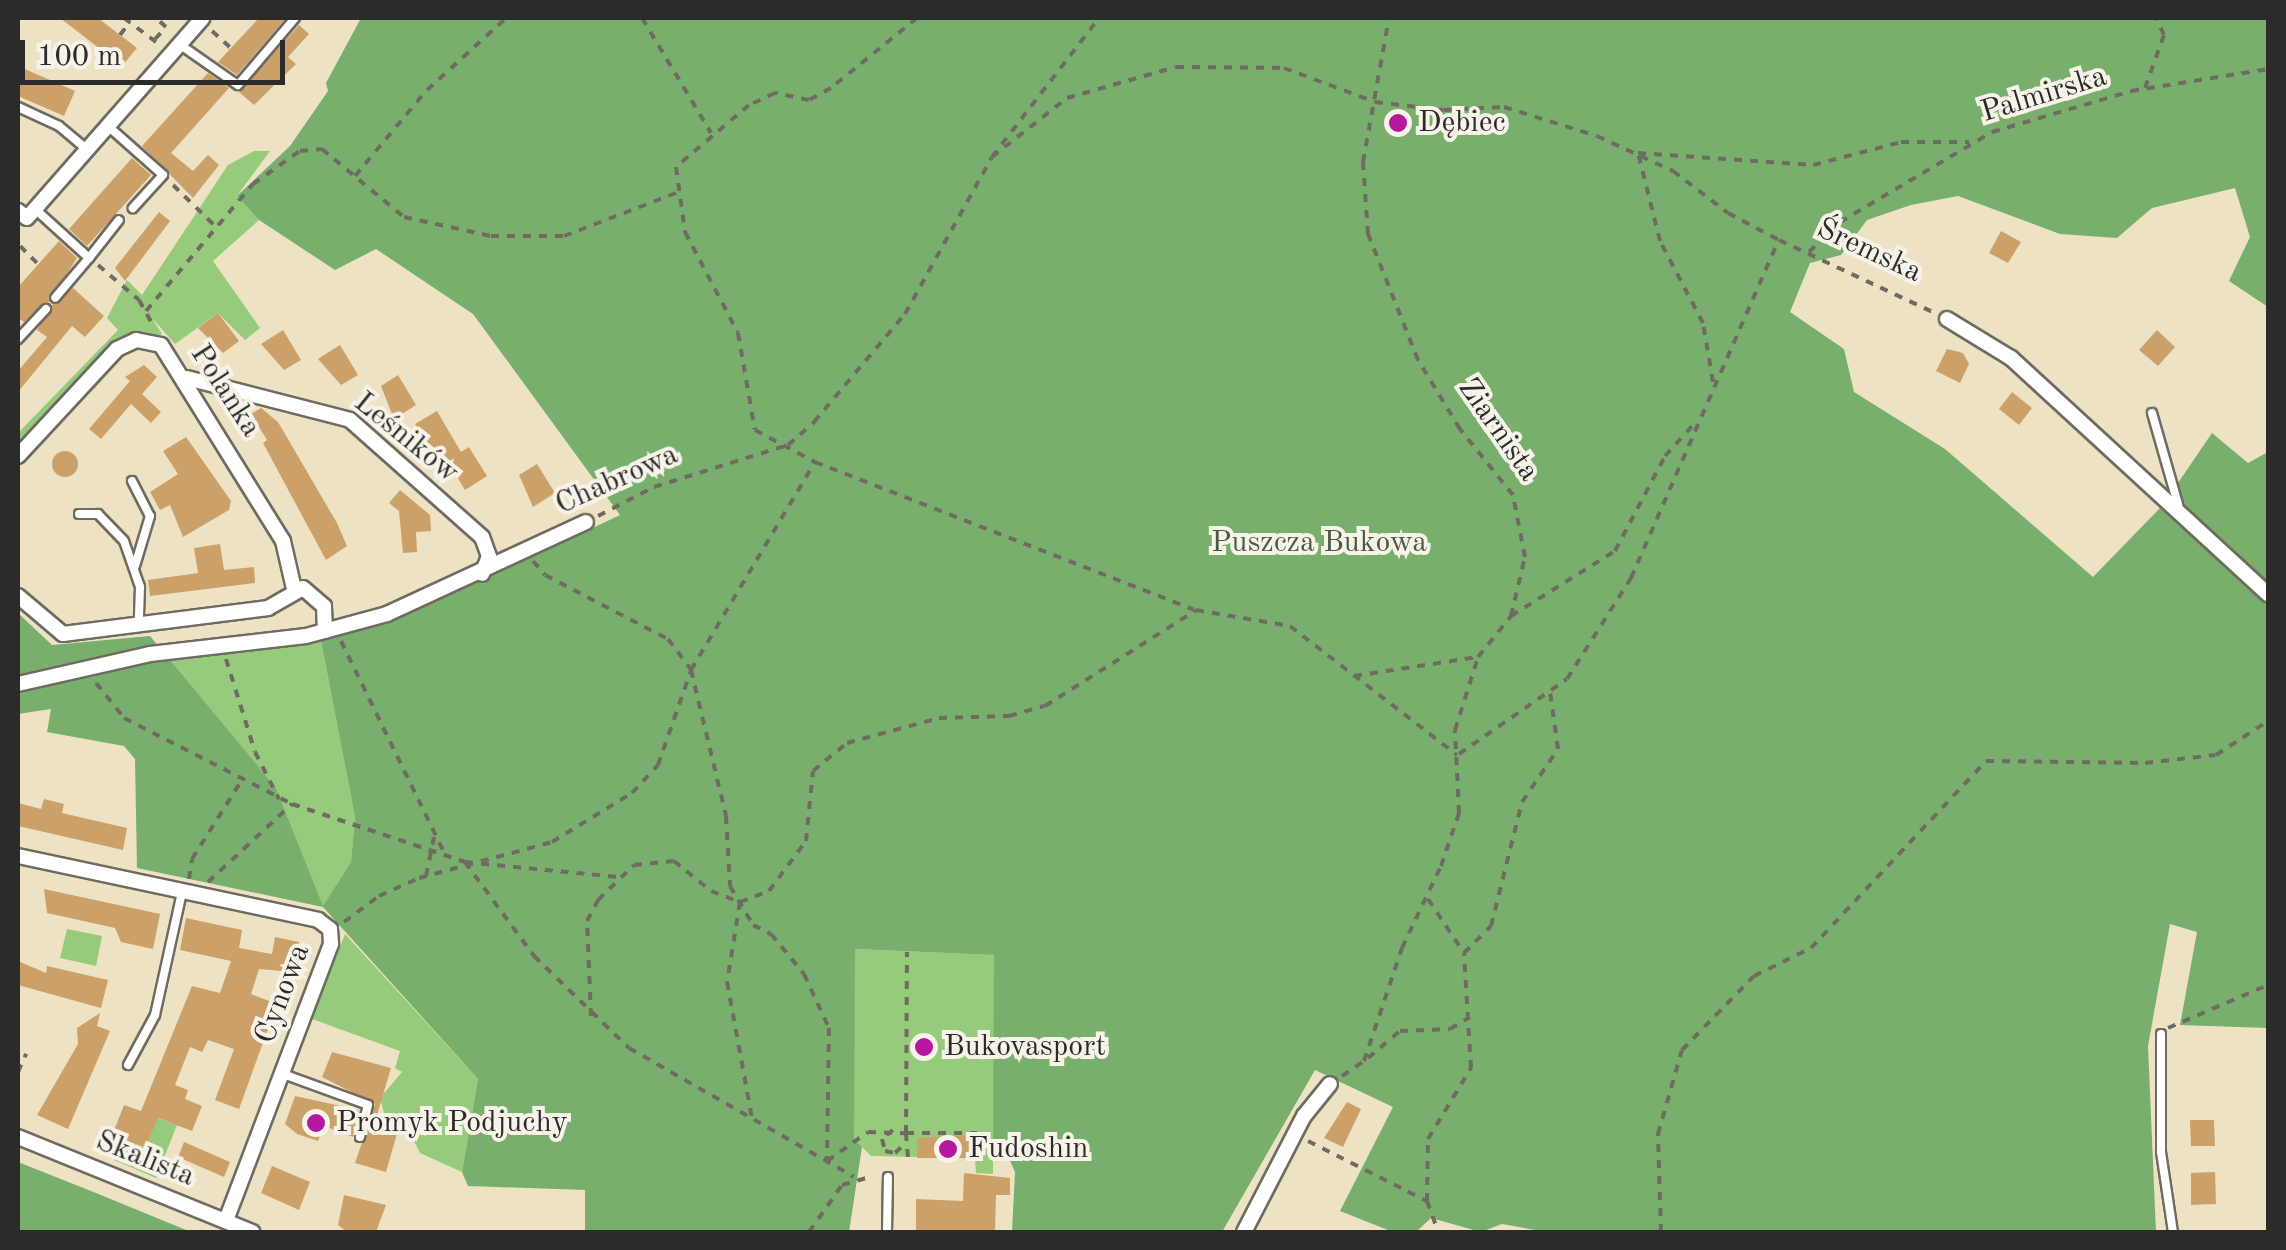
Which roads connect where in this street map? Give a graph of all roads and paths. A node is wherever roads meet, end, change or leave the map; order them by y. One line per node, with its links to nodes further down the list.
1 (156, 18): 12 (path)
2 (295, 18): 14 (lane)
3 (506, 18): 26 (path)
4 (642, 18): 20 (path)
5 (917, 18): 20 (path)
6 (1099, 18): 24 (path)
7 (1390, 18): 17 (path, Ziarnista)
8 (2156, 18): 16 (path)
9 (127, 20): 11 (path); 12 (path)
10 (206, 23): 13 (path); 14 (street)
11 (120, 34)
12 (154, 41): 14 (path)
13 (231, 48)
14 (178, 51): 19 (street)
15 (2268, 69): 16 (path, Palmirska)
16 (2146, 88): 21 (path, Palmirska)
17 (1375, 102): 23 (path, Śremska); 24 (path, Śremska); 61 (path, Ziarnista)
18 (18, 107): 22 (lane)
19 (109, 127): 22 (street); 25 (lane)
20 (712, 133): 27 (path)
21 (1969, 142): 23 (path); 34 (path, Palmirska)
22 (88, 150): 29 (street)
23 (1638, 152): 32 (path, Śremska); 44 (path)
24 (992, 157): 47 (path)
25 (163, 176): 28 (lane); 31 (path)
26 (355, 176): 27 (path); 31 (path)
27 (676, 193): 47 (path)
28 (133, 208)
29 (26, 212): 35 (lane)
30 (119, 220): 35 (lane)
31 (216, 227): 39 (path)
32 (1779, 240): 34 (path, Śremska); 44 (path)
33 (20, 246): 36 (path)
34 (1808, 253): 40 (path, Śremska)
35 (89, 258): 37 (lane); 39 (path)
36 (38, 264)
37 (55, 298)
38 (46, 309): 42 (lane)
39 (146, 311): 41 (path)
40 (1946, 318): 51 (street, Śremska)
41 (152, 322)
42 (18, 339)
43 (187, 378): 48 (street, Polanka); 56 (street, Leśników); 57 (street, Polanka)
44 (1713, 382): 46 (path)
45 (2152, 414): 51 (lane)
46 (1698, 420): 61 (path); 70 (path)
47 (788, 445): 49 (path); 53 (path, Chabrowa)
48 (18, 456)
49 (815, 462): 60 (path); 67 (path)
50 (132, 481): 55 (lane)
51 (2178, 504): 58 (street, Śremska)
52 (79, 514): 55 (lane)
53 (586, 522): 54 (street, Chabrowa)
54 (526, 554): 56 (street, Chabrowa); 67 (path)
55 (135, 566): 62 (lane)
56 (482, 575): 63 (street, Chabrowa)
57 (294, 589): 62 (street); 63 (street)
58 (2268, 594)
59 (18, 596): 62 (street)
60 (1196, 610): 68 (path); 85 (path)
61 (1510, 616): 65 (path, Ziarnista)
62 (140, 624)
63 (329, 630): 64 (street, Chabrowa); 76 (path)
64 (221, 644): 66 (street, Chabrowa); 74 (path)
65 (1478, 657): 68 (path); 72 (path, Ziarnista)
66 (84, 667): 69 (street, Chabrowa); 73 (path)
67 (691, 670): 80 (path); 85 (path)
68 (1354, 676): 72 (path)
69 (18, 684)
70 (1550, 691): 72 (path); 88 (path)
71 (2268, 721): 119 (path)
72 (1457, 756): 84 (path, Ziarnista)
73 (241, 782): 74 (path); 83 (path)
74 (279, 799): 75 (path)
75 (292, 804): 77 (path); 83 (path)
76 (435, 832): 77 (path); 79 (path)
77 (434, 852): 79 (path); 81 (path)
78 (18, 856): 83 (street, Cynowa)
79 (446, 856): 80 (path)
80 (465, 862): 81 (path); 82 (path); 90 (path)
81 (426, 876): 86 (path)
82 (620, 877): 85 (path); 90 (path)
83 (188, 890): 86 (street, Cynowa); 95 (lane)
84 (1427, 898): 88 (path); 94 (path, Ziarnista)
85 (740, 902): 99 (path); 108 (path)
86 (330, 929): 97 (street, Cynowa)
87 (907, 952): 101 (path)
88 (1464, 953): 91 (path)
89 (2268, 985): 92 (path)
90 (591, 1016): 99 (path)
91 (1472, 1016): 94 (path); 112 (path)
92 (2160, 1034): 120 (lane)
93 (26, 1054): 96 (path)
94 (1364, 1061): 98 (path)
95 (128, 1066)
96 (18, 1072)
97 (282, 1074): 105 (lane); 113 (street, Cynowa)
98 (1330, 1084): 103 (street)
99 (753, 1119): 108 (path)
100 (892, 1130): 101 (path); 106 (path); 108 (path)
101 (906, 1133): 102 (path); 106 (path)
102 (976, 1133)
103 (1294, 1135): 112 (path); 117 (street)
104 (18, 1137): 113 (street, Skalista)
105 (360, 1137)
106 (907, 1142): 107 (path)
107 (908, 1158)
108 (827, 1161): 109 (path)
109 (854, 1177): 110 (path); 115 (path)
110 (870, 1177)
111 (888, 1177): 116 (lane)
112 (1427, 1201): 118 (path)
113 (226, 1221): 114 (street, Skalista)
114 (252, 1232)
115 (809, 1232)
116 (886, 1232)
117 (1244, 1232)
118 (1438, 1232)
119 (1661, 1232)
120 (2173, 1232)

